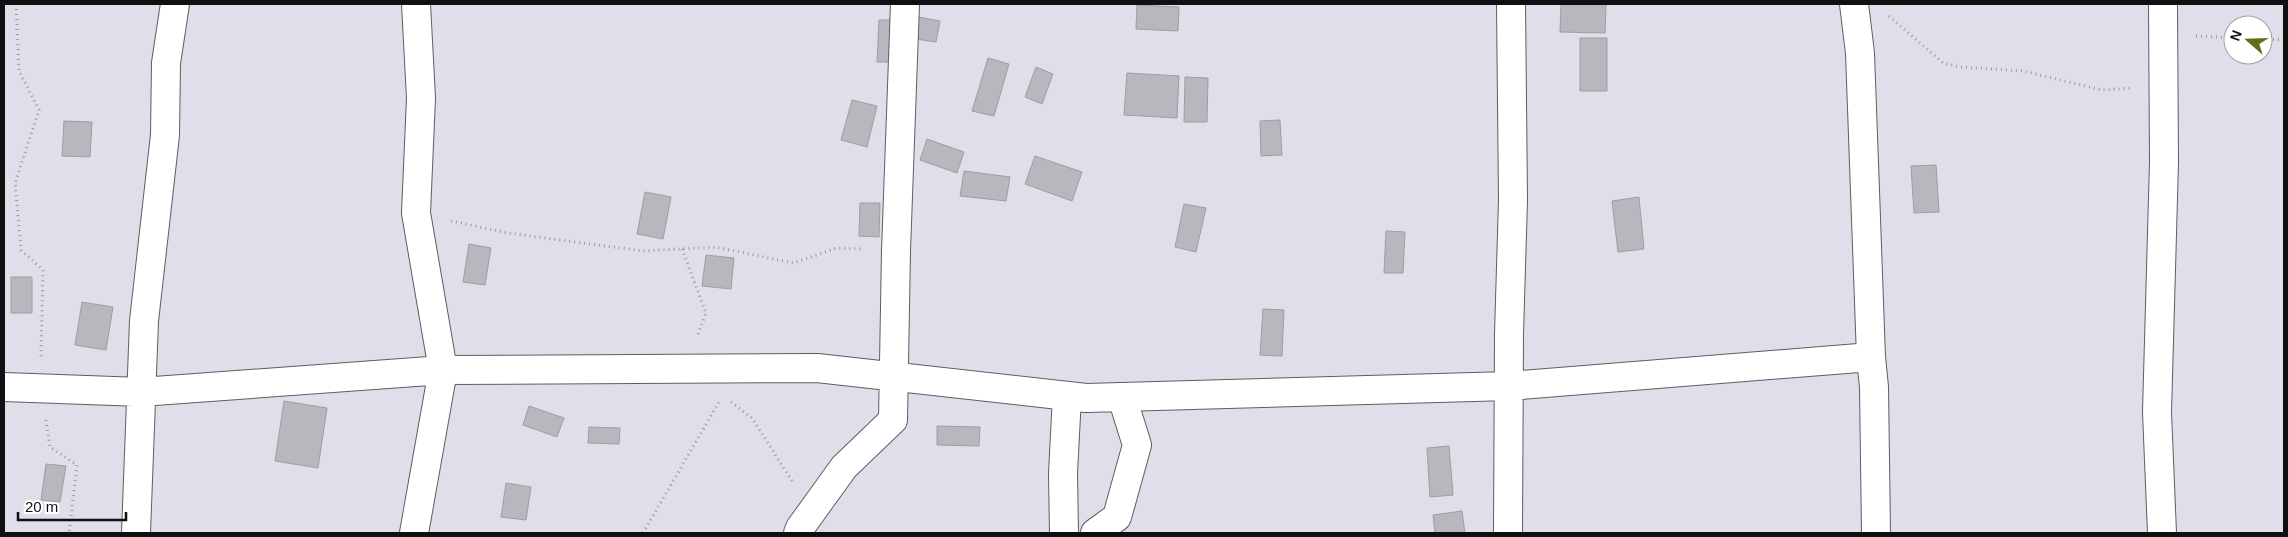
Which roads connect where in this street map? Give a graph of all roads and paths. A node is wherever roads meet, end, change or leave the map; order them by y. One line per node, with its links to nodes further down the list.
1 (16, 4): 18 (path)
2 (175, 4): 19 (street)
3 (416, 4): 11 (street)
4 (905, 4): 12 (street)
5 (1511, 4): 16 (street)
6 (1854, 4): 13 (street)
7 (2163, 4): 10 (street)
8 (1888, 14): 10 (path)
9 (2223, 38): 10 (path)
10 (2163, 58): 32 (street)
11 (416, 213): 12 (path); 14 (street)
12 (896, 251): 15 (street)
13 (1871, 357): 16 (street); 31 (street)
14 (443, 370): 15 (street); 19 (street); 25 (street)
15 (893, 376): 21 (street); 27 (street)
16 (1509, 386): 22 (street); 30 (street)
17 (4, 387): 18 (street)
18 (40, 388): 19 (street); 23 (path)
19 (141, 392): 24 (street)
20 (722, 396): 26 (path)
21 (1067, 396): 22 (street); 28 (street)
22 (1122, 397): 29 (street)
23 (69, 533)
24 (136, 533)
25 (414, 533)
26 (643, 533)
27 (798, 533)
28 (1064, 533)
29 (1095, 533)
30 (1508, 533)
31 (1876, 533)
32 (2162, 533)

